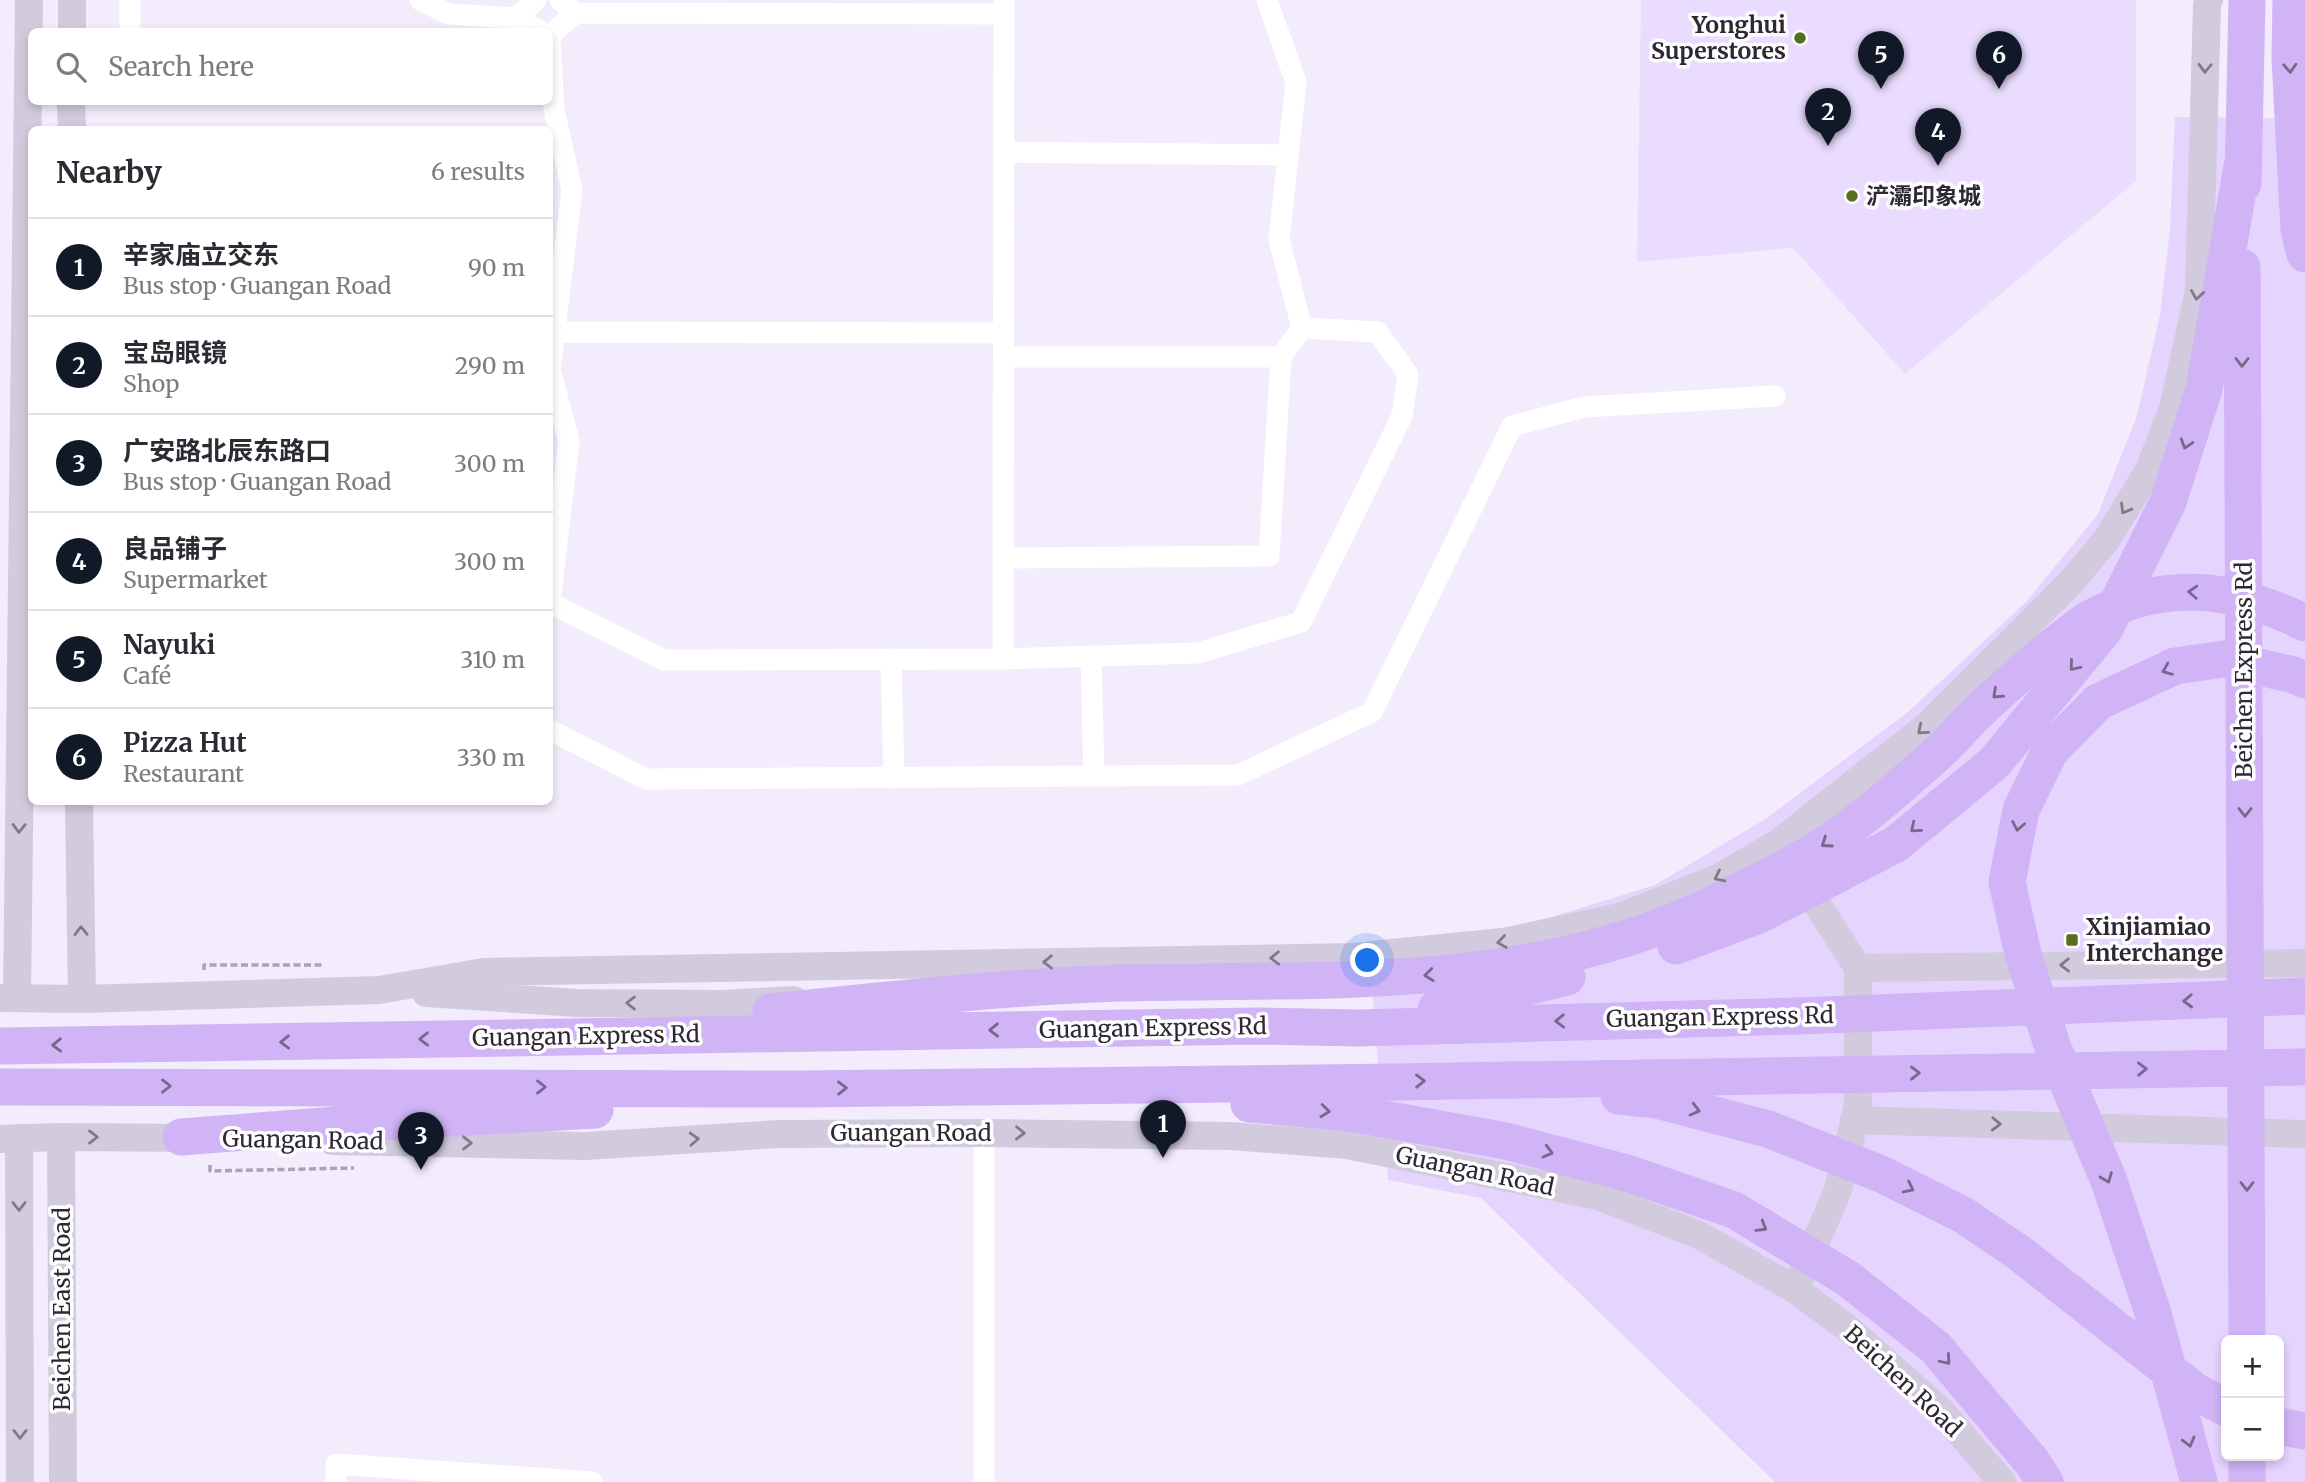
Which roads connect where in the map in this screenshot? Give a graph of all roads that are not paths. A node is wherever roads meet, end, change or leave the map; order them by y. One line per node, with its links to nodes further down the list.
1 (29, 0): 13 (main road, one-way to 13)
2 (72, 0): 14 (main road)
3 (130, 0): 15 (street)
4 (420, 0): 12 (street)
5 (536, 0): 12 (street)
6 (1267, 0): 23 (street)
7 (2209, 0): 46 (main road, one-way to 46)
8 (2248, 0): 24 (highway, Beichen Express Rd)
9 (2291, 0): 25 (highway, one-way to 25)
10 (567, 7): 11 (street); 17 (street)
11 (1004, 7): 22 (street)
12 (516, 18): 16 (street)
13 (28, 28)
14 (72, 28)
15 (130, 28)
16 (534, 28)
17 (553, 33)
18 (28, 50): 52 (main road, one-way to 52)
19 (553, 92): 27 (street)
20 (71, 105): 21 (main road)
21 (72, 126)
22 (1004, 152): 23 (street); 28 (street)
23 (1288, 155): 26 (street)
24 (2243, 161): 54 (highway, one-way to 54); 69 (highway, Beichen Express Rd, one-way to 69)
25 (2305, 254)
26 (1302, 328): 31 (street); 38 (street)
27 (554, 332): 28 (street); 29 (street)
28 (1004, 333): 30 (street)
29 (553, 341)
30 (1004, 357): 31 (street); 34 (street)
31 (1282, 357): 34 (street)
32 (553, 380): 35 (street)
33 (1775, 396): 43 (street)
34 (1003, 558): 40 (street)
35 (553, 577)
36 (553, 604): 39 (street)
37 (2305, 623): 50 (highway, one-way to 50)
38 (1091, 656): 40 (street); 43 (street)
39 (891, 659): 40 (street); 44 (street)
40 (1003, 659)
41 (2305, 680): 81 (highway, one-way to 81)
42 (553, 732): 44 (street)
43 (1094, 776): 44 (street)
44 (894, 778)
45 (79, 805): 53 (main road, one-way to 45)
46 (1778, 843): 48 (main road); 49 (main road, one-way to 49)
47 (2305, 963): 48 (main road, one-way to 48)
48 (1858, 968): 62 (main road)
49 (379, 990): 50 (main road, one-way to 49); 53 (main road)
50 (969, 992): 55 (highway)
51 (2305, 996): 54 (highway, Guangan Express Rd, one-way to 54)
52 (9, 998): 53 (main road)
53 (82, 999)
54 (1358, 1028): 55 (highway, Guangan Express Rd, one-way to 55)
55 (528, 1037): 56 (highway, Guangan Express Rd, one-way to 56)
56 (0, 1046)
57 (2305, 1067): 58 (highway, one-way to 57)
58 (1458, 1081): 61 (highway, one-way to 58); 70 (highway, one-way to 70)
59 (0, 1087): 60 (highway, one-way to 60)
60 (801, 1089): 61 (highway, one-way to 61); 66 (highway)
61 (1255, 1094): 80 (highway, one-way to 80)
62 (1854, 1120): 64 (main road, one-way to 64); 68 (main road)
63 (984, 1133): 66 (main road, Guangan Road, one-way to 63); 68 (main road, Guangan Road, one-way to 68); 78 (street)
64 (2305, 1134)
65 (61, 1137): 66 (main road, Guangan Road, one-way to 66); 67 (main road, Guangan Road); 75 (main road, Beichen East Road)
66 (181, 1138)
67 (10, 1139): 74 (main road, Beichen East Road, one-way to 74)
68 (1796, 1290): 79 (main road, Beichen Road)
69 (2247, 1335)
70 (2221, 1405)
71 (2284, 1427): 72 (highway)
72 (2305, 1431)
73 (2247, 1461): 82 (highway)
74 (20, 1482)
75 (63, 1482)
76 (336, 1482): 77 (street)
77 (592, 1482)
78 (984, 1482)
79 (2002, 1482)
80 (2045, 1482)
81 (2199, 1482)
82 (2248, 1482)

